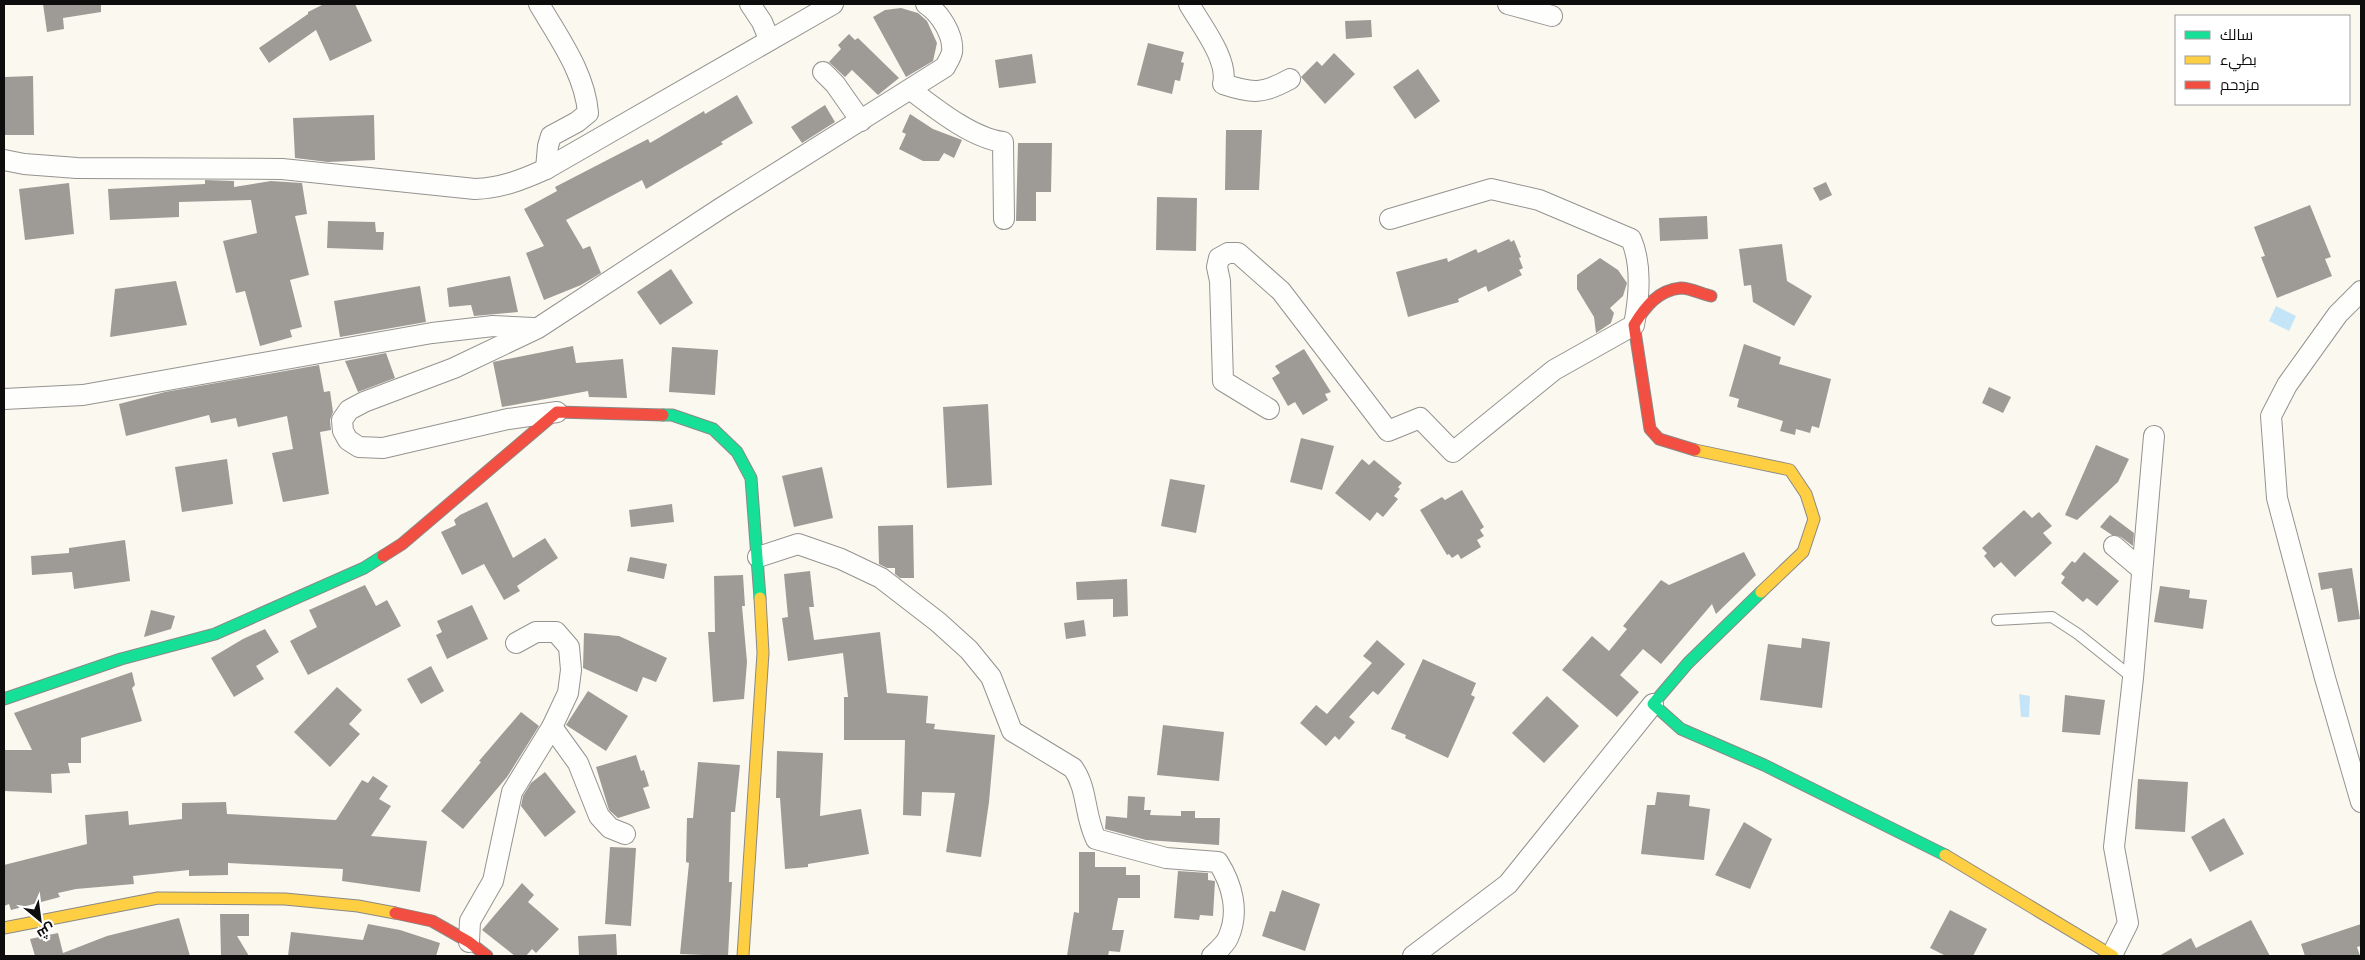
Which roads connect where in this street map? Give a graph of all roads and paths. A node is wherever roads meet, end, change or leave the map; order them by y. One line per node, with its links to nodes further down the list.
1 (539, 4): 14 (street)
2 (750, 4): 8 (street)
3 (833, 4): 8 (street)
4 (926, 4): 11 (street)
5 (1189, 4): 10 (street)
6 (1508, 4): 7 (street)
7 (1552, 16)
8 (768, 39): 14 (street)
9 (823, 72): 12 (street)
10 (1290, 78)
11 (911, 90): 12 (street); 15 (street)
12 (861, 121): 20 (street)
13 (6, 165): 14 (street)
14 (546, 169)
15 (1004, 219)
16 (1390, 220): 19 (street)
17 (2361, 291): 34 (street)
18 (1711, 296): 19 (street)
19 (1634, 325): 22 (street); 32 (street)
20 (538, 328): 21 (street); 23 (street)
21 (4, 399)
22 (1269, 409)
23 (557, 412): 26 (street); 31 (street)
24 (2154, 436): 27 (street)
25 (2114, 546): 27 (street)
26 (758, 557): 39 (street); 40 (street)
27 (2141, 570): 30 (street)
28 (1997, 620): 30 (lane)
29 (516, 643): 33 (street)
30 (2133, 678): 42 (street)
31 (4, 699)
32 (1653, 704): 41 (street); 42 (street)
33 (552, 727): 35 (street); 37 (street)
34 (2361, 802)
35 (625, 834)
36 (4, 928): 37 (street)
37 (469, 942): 38 (street)
38 (488, 956)
39 (743, 956)
40 (1212, 956)
41 (1413, 956)
42 (2113, 956)

